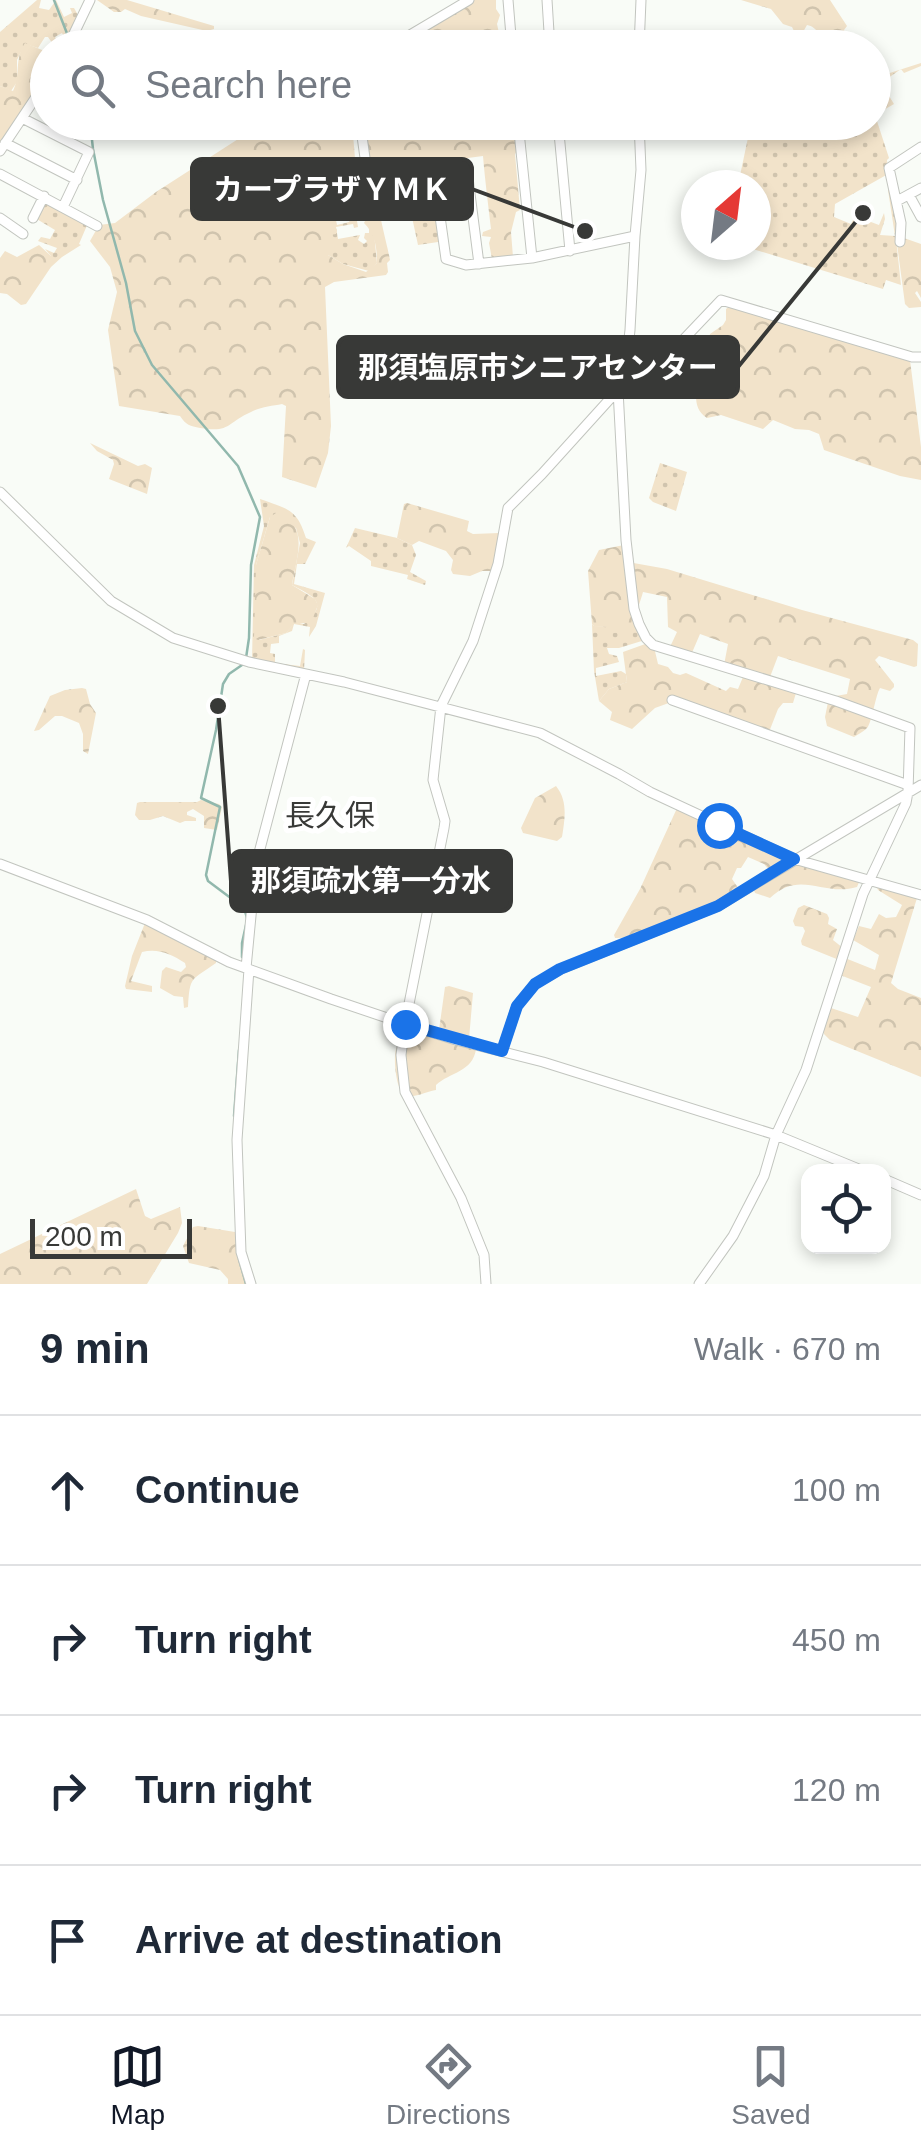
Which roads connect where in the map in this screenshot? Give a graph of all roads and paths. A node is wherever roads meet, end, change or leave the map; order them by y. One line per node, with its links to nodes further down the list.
1 (90, 0): 6 (street)
2 (469, 0): 7 (street)
3 (508, 0): 8 (street)
4 (547, 0): 9 (street)
5 (641, 0): 10 (street)
6 (76, 30)
7 (418, 30)
8 (510, 30)
9 (549, 30)
10 (640, 30)
11 (30, 106): 12 (street)
12 (22, 118): 13 (street); 20 (street)
13 (30, 122)
14 (65, 140): 23 (street)
15 (362, 140): 21 (street)
16 (520, 140): 37 (street)
17 (560, 140): 36 (street)
18 (640, 140): 34 (street)
19 (921, 147): 27 (street)
20 (2, 148): 23 (street)
21 (366, 166)
22 (0, 174): 26 (street)
23 (77, 180): 28 (street)
24 (921, 188): 25 (street)
25 (909, 195): 27 (street); 29 (street)
26 (44, 196): 28 (street); 31 (street)
27 (898, 201): 35 (street)
28 (63, 207): 32 (street)
29 (921, 217)
30 (0, 218): 33 (street)
31 (32, 218)
32 (97, 226)
33 (23, 234)
34 (634, 236): 36 (street); 40 (street)
35 (900, 242)
36 (570, 251): 37 (street)
37 (532, 258): 38 (street)
38 (479, 264): 38 (street)
39 (921, 357): 40 (street)
40 (618, 390): 44 (street); 46 (street)
41 (0, 492): 42 (street)
42 (306, 674): 44 (street); 51 (street)
43 (672, 700): 46 (street)
44 (441, 706): 47 (street); 52 (street)
45 (921, 785): 46 (street)
46 (908, 789): 47 (street); 49 (street)
47 (794, 859): 49 (street); 53 (street)
48 (0, 864): 51 (street)
49 (868, 880): 50 (street); 54 (street)
50 (921, 895)
51 (247, 968): 52 (street); 58 (street)
52 (405, 1024): 53 (street); 59 (street)
53 (502, 1051): 54 (street)
54 (776, 1135): 55 (street); 60 (street)
55 (847, 1164)
56 (891, 1183): 57 (street)
57 (921, 1196)
58 (251, 1284)
59 (486, 1284)
60 (699, 1284)

